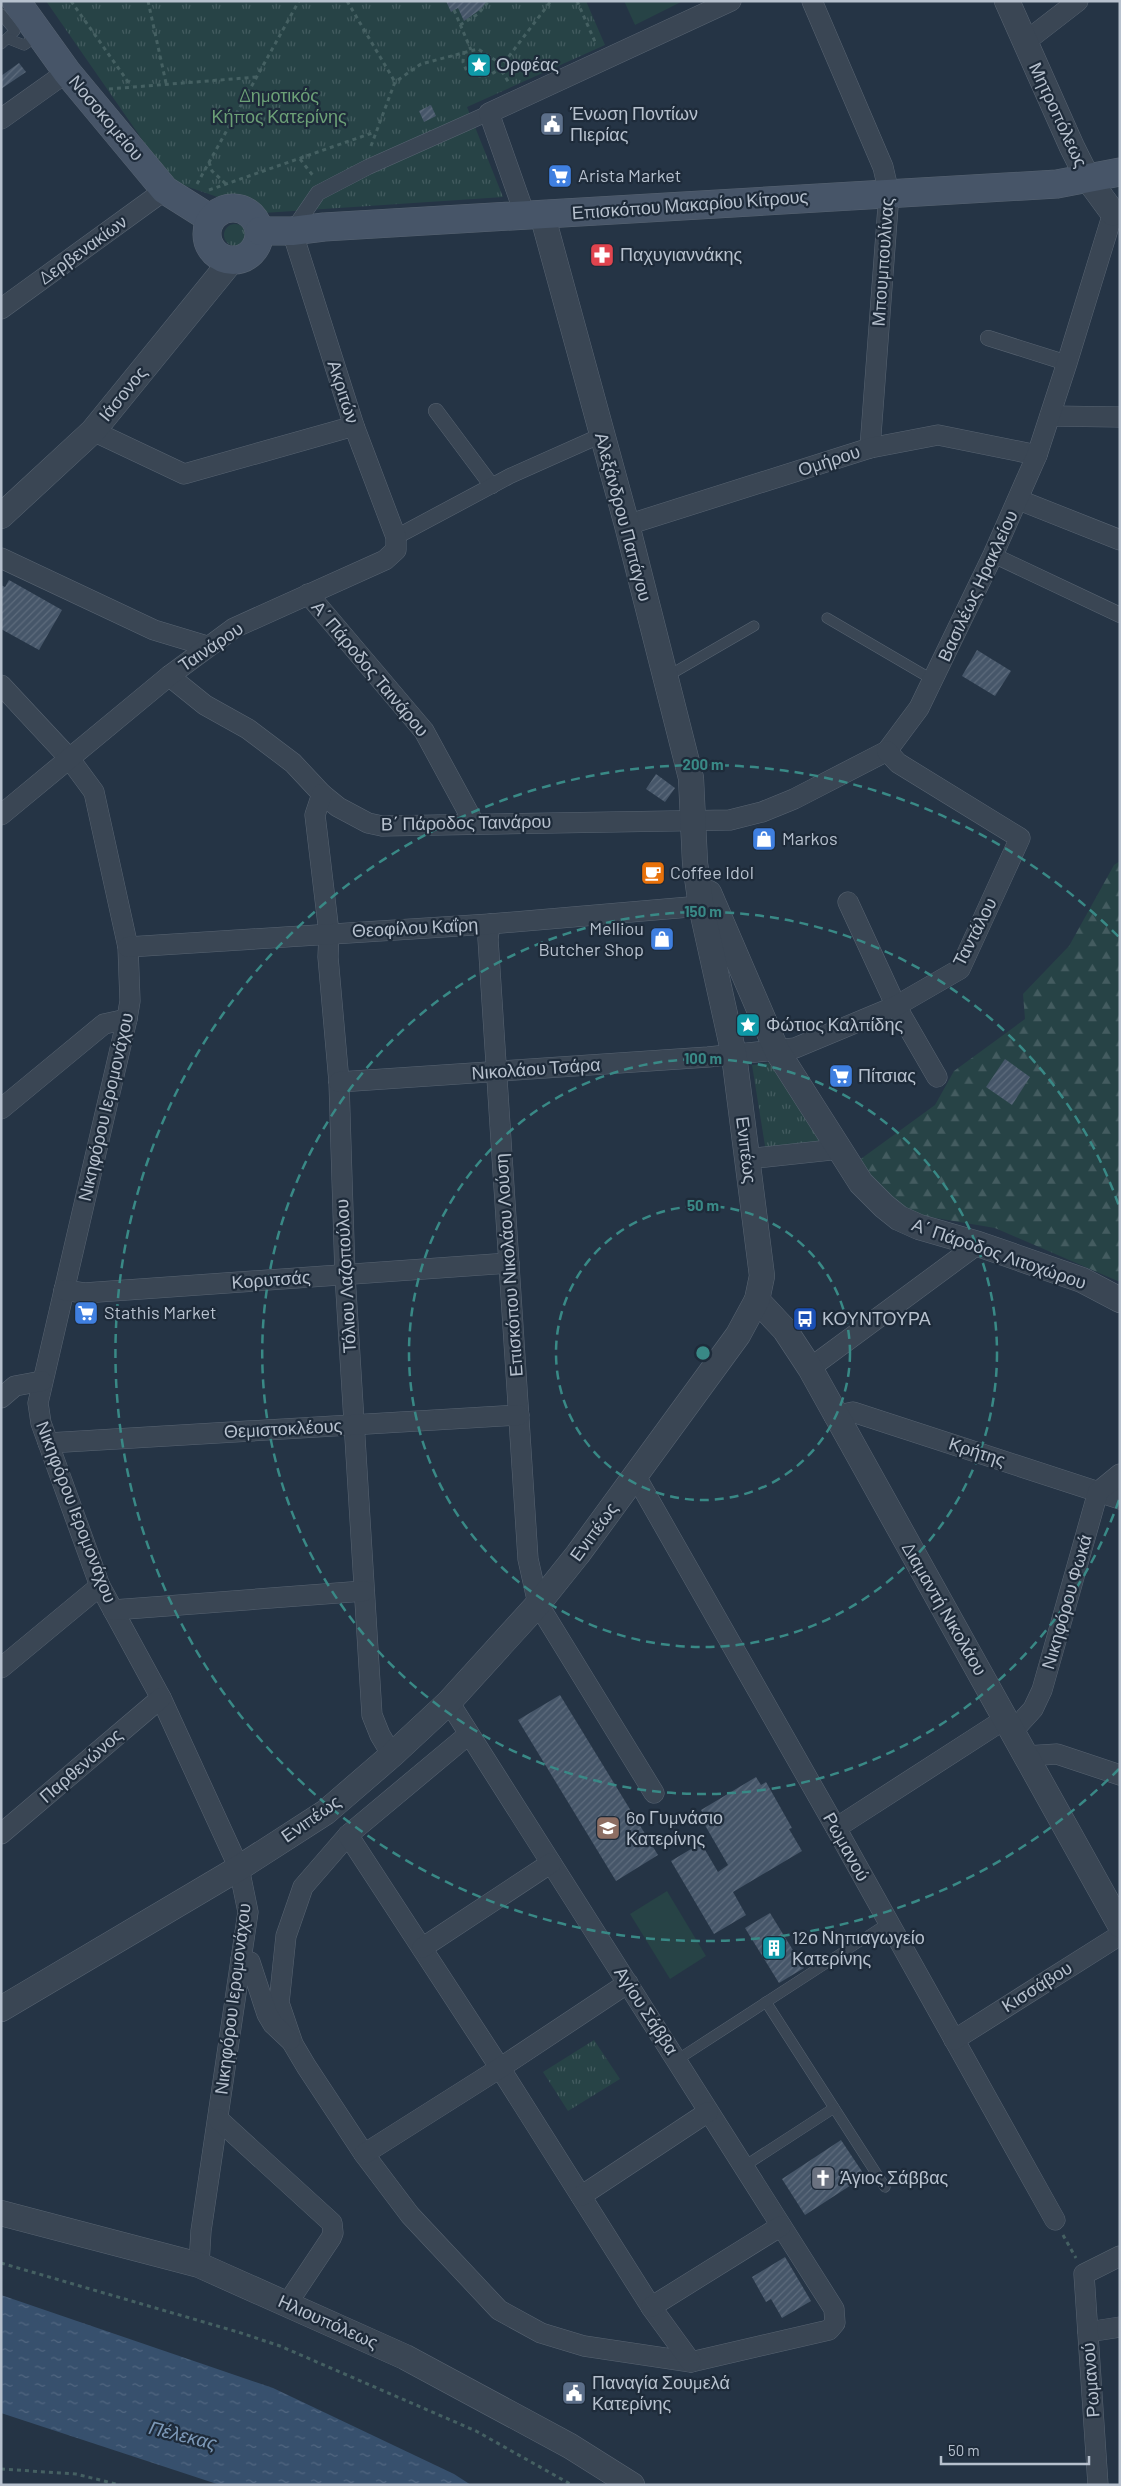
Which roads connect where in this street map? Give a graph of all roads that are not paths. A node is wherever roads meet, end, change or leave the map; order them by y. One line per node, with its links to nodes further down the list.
1 (16, 1): 7 (main road, Νοσοκομείου)
2 (731, 1): 11 (street)
3 (812, 1): 16 (street, Μπουμπουλίνας)
4 (1007, 1): 9 (street, Μητροπόλεως)
5 (1078, 1): 9 (street)
6 (1, 14): 8 (lane)
7 (40, 34): 8 (lane); 10 (main road, Νοσοκομείου)
8 (4, 41)
9 (1025, 42): 14 (street, Μητροπόλεως)
10 (67, 72): 12 (street); 15 (main road, Νοσοκομείου)
11 (489, 113): 17 (street); 21 (street)
12 (1, 119)
13 (1120, 172): 14 (main road, Επισκόπου Μακαρίου Κίτρους)
14 (1088, 179): 16 (main road, Επισκόπου Μακαρίου Κίτρους); 18 (street, Μητροπόλεως)
15 (165, 190): 19 (main road, Νοσοκομείου); 23 (street, Δερβενακίων)
16 (889, 193): 17 (main road, Επισκόπου Μακαρίου Κίτρους); 32 (street, Μπουμπουλίνας)
17 (534, 215): 21 (main road, Επισκόπου Μακαρίου Κίτρους); 31 (street, Αλεξάνδρου Παπάγου)
18 (1116, 218): 25 (street, Βασιλέως Ηρακλείου)
19 (211, 219): 20 (main road); 22 (main road)
20 (260, 231): 21 (main road, Επισκόπου Μακαρίου Κίτρους); 22 (main road)
21 (292, 231): 29 (street, Ακριτών)
22 (232, 260): 30 (street, Ιάσονος)
23 (1, 309)
24 (988, 338): 25 (street)
25 (1067, 364): 27 (street, Βασιλέως Ηρακλείου)
26 (436, 411): 34 (street)
27 (1050, 416): 28 (street); 33 (street, Βασιλέως Ηρακλείου)
28 (1120, 416)
29 (354, 426): 30 (street); 39 (street, Ακριτών)
30 (93, 431): 36 (street, Ιάσονος)
31 (602, 435): 34 (street, Ταινάρου); 37 (street, Αλεξάνδρου Παπάγου)
32 (870, 448): 33 (street, Ομήρου); 37 (street, Ομήρου)
33 (1037, 454): 35 (street, Βασιλέως Ηρακλείου)
34 (492, 486): 39 (street, Ταινάρου)
35 (1019, 500): 38 (street); 40 (street, Βασιλέως Ηρακλείου)
36 (1, 516)
37 (626, 525): 48 (street, Αλεξάνδρου Παπάγου)
38 (1120, 540)
39 (396, 544): 42 (street, Ταινάρου)
40 (993, 555): 43 (street); 49 (street, Βασιλέως Ηρακλείου)
41 (1, 558): 46 (street)
42 (308, 594): 46 (street, Ταινάρου); 56 (street, Α΄ Πάροδος Ταινάρου)
43 (1120, 615)
44 (827, 618): 49 (lane)
45 (754, 626): 48 (lane)
46 (207, 646): 47 (street, Ταινάρου)
47 (169, 676): 52 (street, Ταινάρου); 53 (street, Β΄ Πάροδος Ταινάρου)
48 (665, 678): 55 (street, Αλεξάνδρου Παπάγου)
49 (933, 680): 51 (street, Βασιλέως Ηρακλείου)
50 (1, 685): 52 (street, Νικηφόρου Ιερομονάχου)
51 (887, 751): 55 (street, Βασιλέως Ηρακλείου); 63 (street, Ταντάλου)
52 (70, 758): 54 (street, Ταινάρου); 62 (street, Νικηφόρου Ιερομονάχου)
53 (322, 794): 56 (street, Β΄ Πάροδος Ταινάρου); 61 (street, Τόλιου Λαζοπούλου)
54 (1, 815)
55 (693, 821): 56 (street, Β΄ Πάροδος Ταινάρου); 57 (street, Ενιπέως)
56 (474, 823)
57 (695, 864): 59 (street, Ενιπέως); 65 (street, Α΄ Πάροδος Λιτοχώρου)
58 (848, 902): 63 (street)
59 (701, 906): 60 (street, Θεοφίλου Καΐρη); 66 (street, Ενιπέως)
60 (490, 924): 61 (street, Θεοφίλου Καΐρη); 67 (street, Επισκόπου Νικολάου Λούση)
61 (329, 933): 62 (street, Θεοφίλου Καΐρη); 69 (street, Τόλιου Λαζοπούλου)
62 (128, 947): 64 (street, Νικηφόρου Ιερομονάχου)
63 (896, 1006): 65 (street, Ταντάλου); 68 (street)
64 (127, 1019): 70 (street); 76 (street, Νικηφόρου Ιερομονάχου)
65 (777, 1051): 66 (street, Ταντάλου); 71 (street, Α΄ Πάροδος Λιτοχώρου)
66 (734, 1055): 67 (street, Νικολάου Τσάρα); 72 (street, Ενιπέως)
67 (496, 1071): 69 (street, Νικολάου Τσάρα); 74 (street, Επισκόπου Νικολάου Λούση)
68 (937, 1077)
69 (339, 1082): 75 (street, Τόλιου Λαζοπούλου)
70 (1, 1109)
71 (840, 1150): 72 (street); 73 (street, Α΄ Πάροδος Λιτοχώρου)
72 (747, 1159): 77 (street, Ενιπέως)
73 (978, 1244): 78 (street, Α΄ Πάροδος Λιτοχώρου); 79 (street)
74 (509, 1264): 75 (street, Κορυτσάς); 82 (street, Επισκόπου Νικολάου Λούση)
75 (345, 1275): 76 (street, Κορυτσάς); 84 (street, Τόλιου Λαζοπούλου)
76 (64, 1290): 80 (street, Νικηφόρου Ιερομονάχου)
77 (757, 1300): 79 (street, Διαμαντή Νικολάου); 87 (street, Ενιπέως)
78 (1120, 1300)
79 (810, 1368): 83 (street, Διαμαντή Νικολάου)
80 (42, 1381): 81 (street); 85 (street, Νικηφόρου Ιερομονάχου)
81 (1, 1398)
82 (519, 1415): 84 (street, Θεμιστοκλέους); 92 (street, Επισκόπου Νικολάου Λούση)
83 (834, 1416): 88 (street, Κρήτης); 97 (street, Διαμαντή Νικολάου)
84 (354, 1425): 85 (street, Θεμιστοκλέους); 91 (street, Τόλιου Λαζοπούλου)
85 (48, 1443): 90 (street, Νικηφόρου Ιερομονάχου)
86 (1120, 1474): 88 (street)
87 (635, 1475): 92 (street, Ενιπέως); 103 (street, Ρωμανού)
88 (1098, 1492): 89 (street, Κρήτης); 97 (street, Νικηφόρου Φωκά)
89 (1120, 1499)
90 (100, 1586): 93 (street, Νικηφόρου Ιερομονάχου); 94 (street)
91 (364, 1591): 93 (street); 99 (street, Τόλιου Λαζοπούλου)
92 (538, 1604): 96 (street, Ενιπέως); 102 (street, Επισκόπου Νικολάου Λούση)
93 (113, 1610): 95 (street, Νικηφόρου Ιερομονάχου)
94 (1, 1668)
95 (160, 1698): 104 (street, Παρθενώνος); 107 (street, Νικηφόρου Ιερομονάχου)
96 (449, 1702): 98 (street, Αγίου Σάββα); 99 (street, Ενιπέως)
97 (1009, 1725): 100 (street, Διαμαντή Νικολάου); 103 (street, Νικηφόρου Φωκά)
98 (469, 1734): 105 (street); 106 (street, Αγίου Σάββα)
99 (392, 1755): 107 (street, Ενιπέως)
100 (1026, 1756): 101 (street); 109 (street, Διαμαντή Νικολάου)
101 (1120, 1775)
102 (654, 1793)
103 (836, 1828): 108 (street, Ρωμανού)
104 (1, 1834)
105 (348, 1835): 111 (street); 117 (street)
106 (551, 1862): 111 (street); 113 (street, Αγίου Σάββα)
107 (239, 1868): 112 (street, Νικηφόρου Ιερομονάχου); 115 (street, Ενιπέως)
108 (888, 1923): 114 (lane); 116 (street, Ρωμανού)
109 (1120, 1925)
110 (1120, 1935): 116 (street, Κισσάβου)
111 (422, 1948): 119 (street)
112 (241, 1959): 117 (street); 122 (street, Νικηφόρου Ιερομονάχου)
113 (628, 1983): 118 (street, Αγίου Σάββα); 119 (street)
114 (766, 2002): 118 (lane); 120 (lane)
115 (1, 2009)
116 (954, 2040): 128 (street, Ρωμανού)
117 (293, 2044): 123 (street)
118 (677, 2060): 121 (street, Αγίου Σάββα)
119 (500, 2068): 123 (street); 126 (street)
120 (834, 2108): 124 (lane); 125 (lane)
121 (708, 2112): 124 (street, Αγίου Σάββα); 126 (street)
122 (218, 2119): 131 (street, Νικηφόρου Ιερομονάχου); 132 (street)
123 (364, 2154): 136 (street)
124 (743, 2167): 129 (street, Αγίου Σάββα)
125 (886, 2187)
126 (581, 2196): 133 (street)
127 (1, 2213): 131 (street, Ηλιουπόλεως)
128 (1055, 2220)
129 (781, 2226): 133 (street); 136 (street, Αγίου Σάββα)
130 (1120, 2256): 135 (street, Ρωμανού)
131 (199, 2265): 132 (street, Ηλιουπόλεως)
132 (286, 2304): 137 (street, Ηλιουπόλεως)
133 (651, 2307): 136 (street)
134 (1120, 2327): 135 (street)
135 (1088, 2332): 138 (street, Ρωμανού)
136 (691, 2362)
137 (632, 2485)
138 (1098, 2485)

